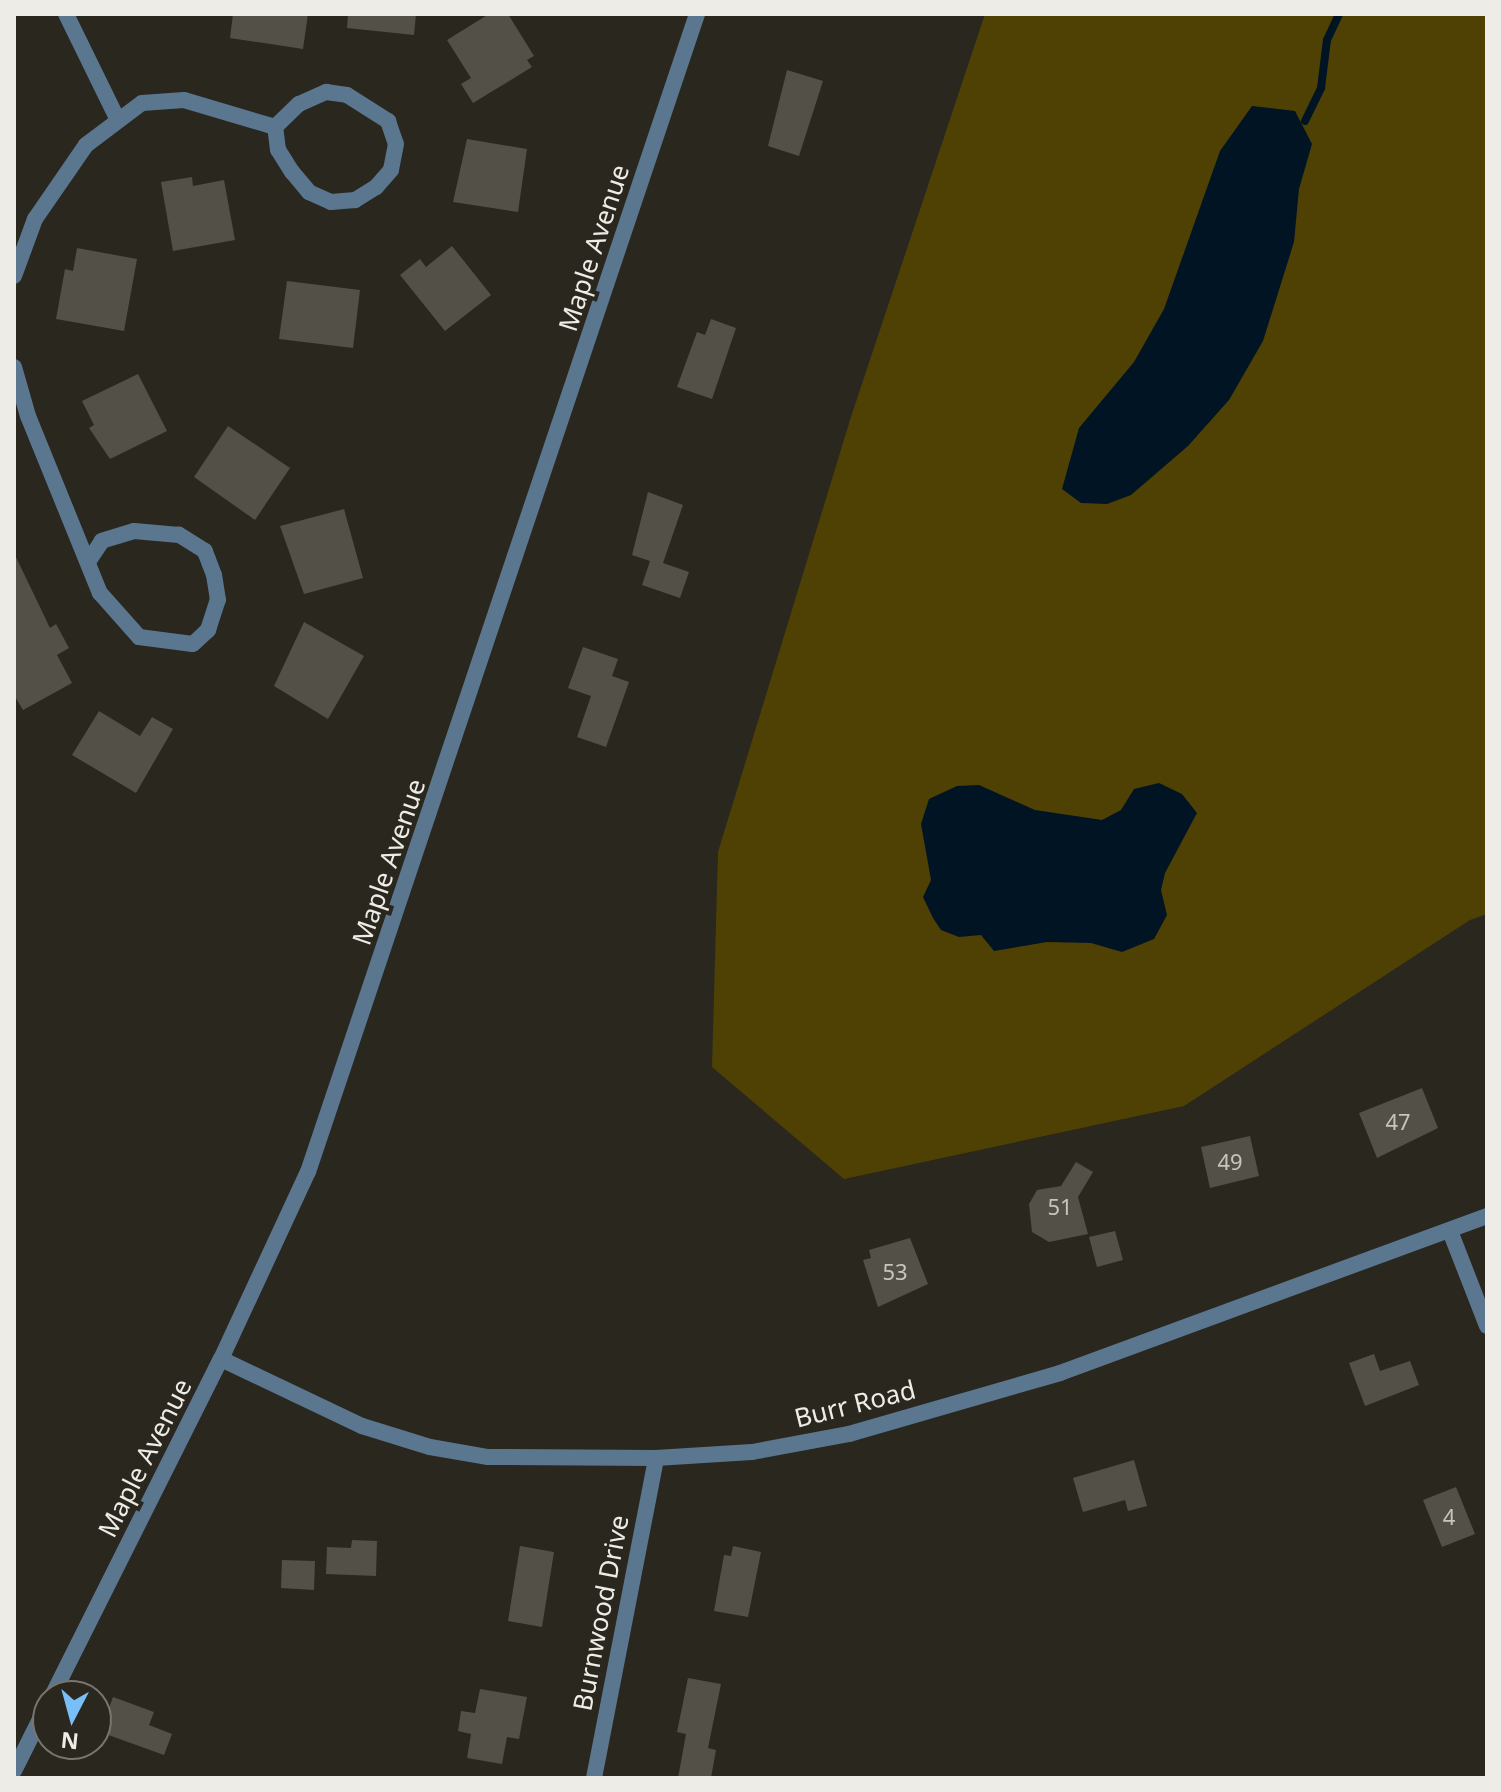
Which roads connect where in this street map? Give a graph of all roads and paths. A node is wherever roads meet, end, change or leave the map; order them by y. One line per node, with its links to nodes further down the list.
1 (66, 14): 3 (street)
2 (697, 14): 11 (street, Maple Avenue)
3 (117, 118): 4 (street); 5 (street)
4 (275, 127): 4 (street)
5 (14, 276)
6 (14, 367): 7 (street)
7 (88, 562): 7 (street)
8 (1487, 1216): 9 (street, Burr Road)
9 (1450, 1231): 10 (street); 12 (street, Burr Road)
10 (1487, 1326)
11 (221, 1359): 12 (street, Burr Road); 13 (street, Maple Avenue)
12 (656, 1458): 16 (street, Burnwood Drive)
13 (60, 1680)
14 (32, 1735): 15 (street)
15 (14, 1771)
16 (594, 1778)

